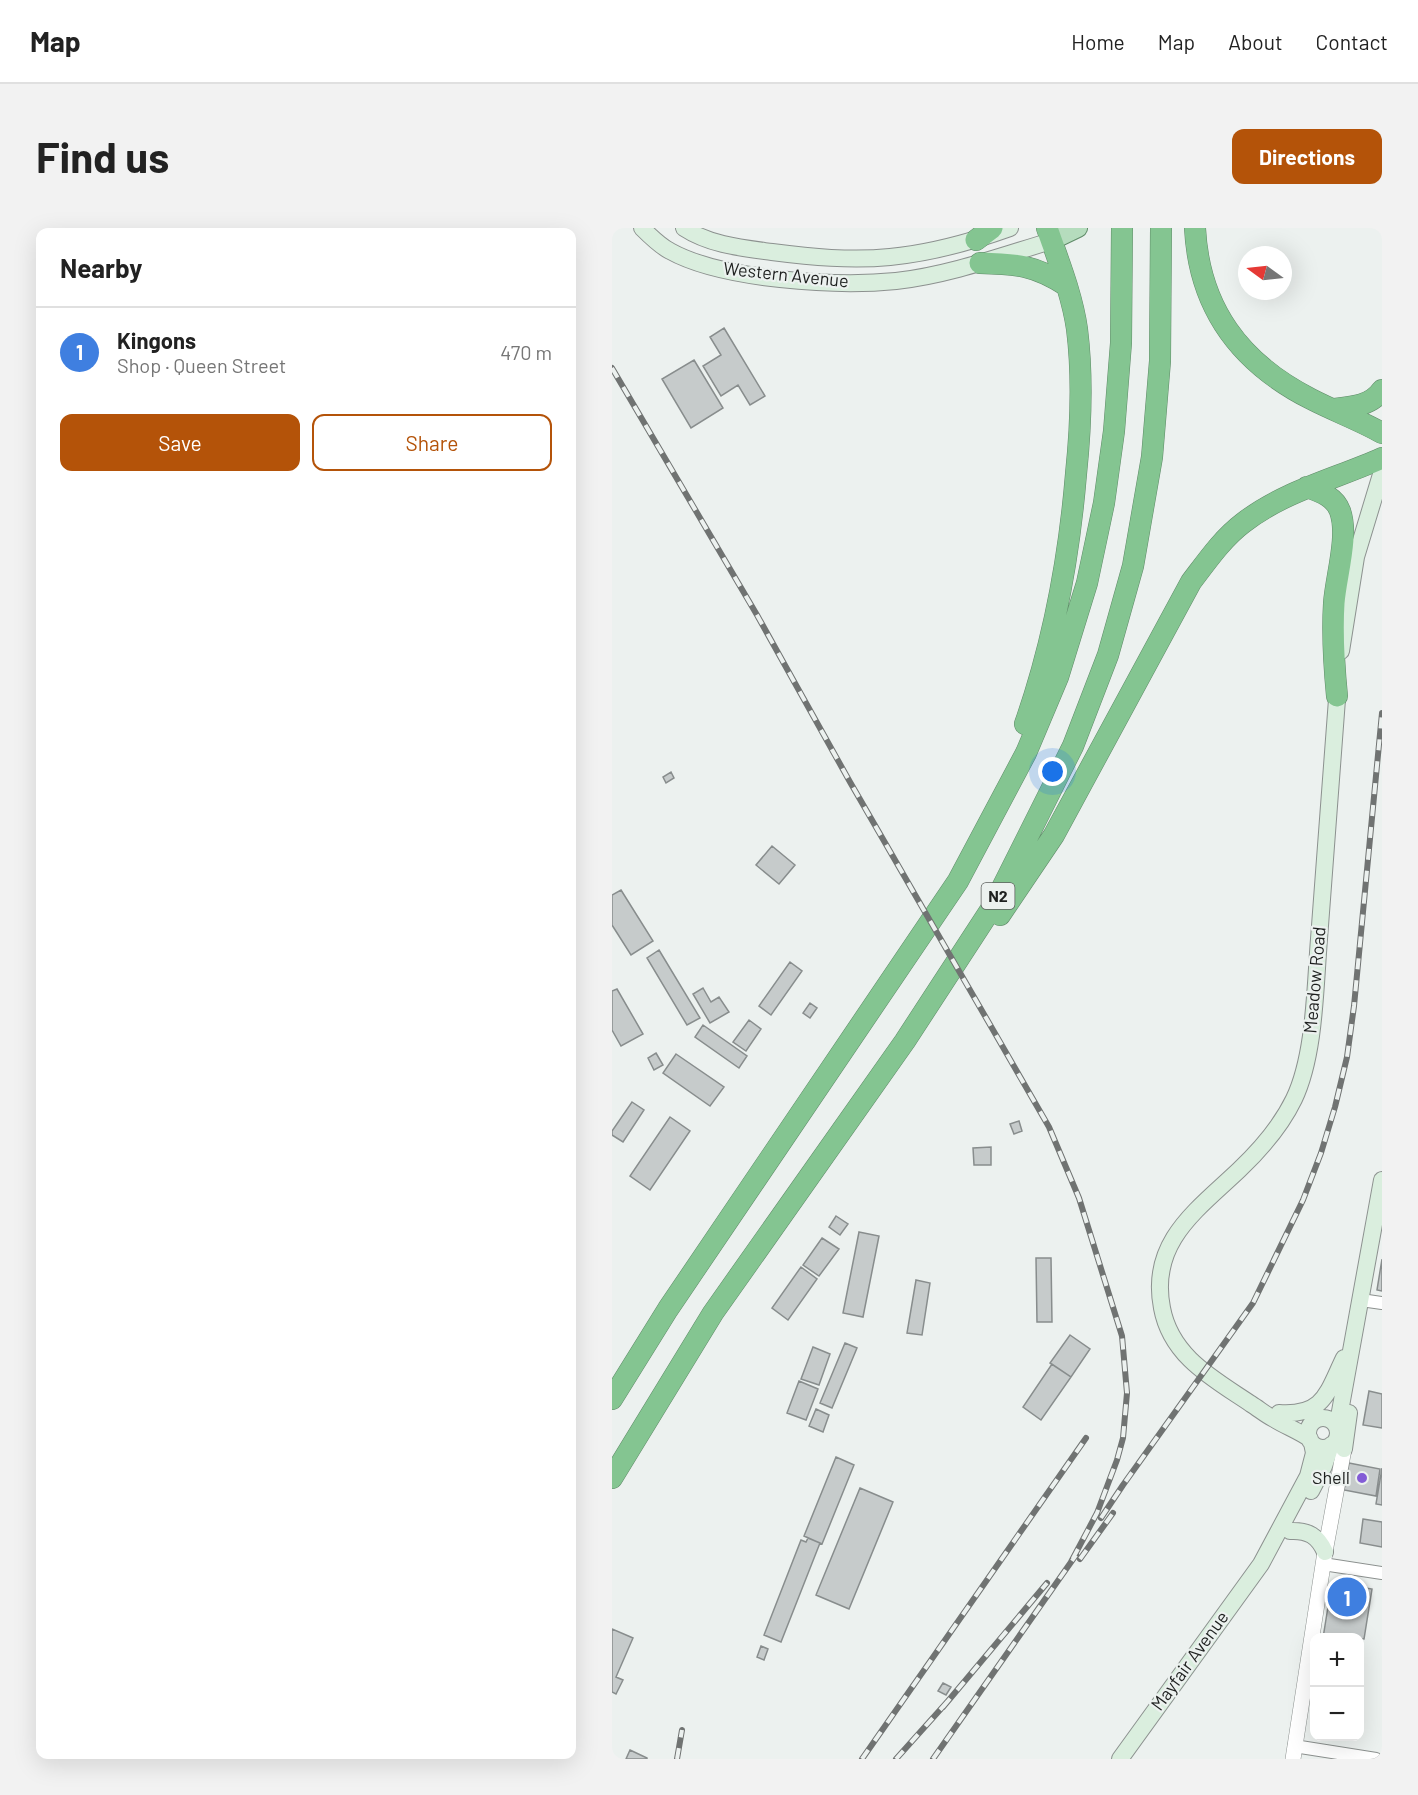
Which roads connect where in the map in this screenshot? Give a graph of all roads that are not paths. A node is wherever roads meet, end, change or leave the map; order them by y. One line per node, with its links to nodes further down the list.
1 (642, 228): 10 (main road, Western Avenue)
2 (684, 228): 8 (main road, Western Avenue)
3 (1010, 228): 8 (main road, Western Avenue)
4 (1122, 228): 19 (highway, N2)
5 (1161, 228): 20 (highway, N2)
6 (1195, 228): 13 (highway)
7 (1075, 229): 9 (main road, Western Avenue)
8 (984, 234)
9 (1049, 234): 10 (main road, Western Avenue); 11 (highway)
10 (980, 262): 11 (highway)
11 (1066, 286): 19 (highway)
12 (1382, 390): 13 (highway)
13 (1333, 408): 14 (highway)
14 (1382, 433)
15 (1382, 458): 17 (highway)
16 (1382, 471): 18 (main road, Meadow Road)
17 (1308, 487): 18 (highway); 20 (highway)
18 (1337, 696): 27 (main road, Meadow Road)
19 (872, 1006): 26 (highway, N2)
20 (904, 1041): 29 (highway, N2)
21 (1382, 1180): 22 (main road)
22 (1380, 1206): 23 (main road)
23 (1361, 1300): 24 (street); 25 (main road)
24 (1382, 1303)
25 (1353, 1338): 27 (main road); 28 (main road); 28 (main road)
26 (612, 1400)
27 (1282, 1419): 28 (main road, Meadow Road); 30 (main road)
28 (1325, 1438): 30 (main road, Mayfair Avenue); 31 (main road, Mayfair Avenue); 32 (street)
29 (612, 1478)
30 (1290, 1511): 33 (main road, Mayfair Avenue)
31 (1290, 1531): 32 (main road); 33 (main road, Mayfair Avenue)
32 (1324, 1558): 34 (street); 35 (street)
33 (1261, 1564): 36 (main road, Mayfair Avenue)
34 (1382, 1573)
35 (1294, 1753): 37 (street)
36 (1120, 1759)
37 (1376, 1759)

